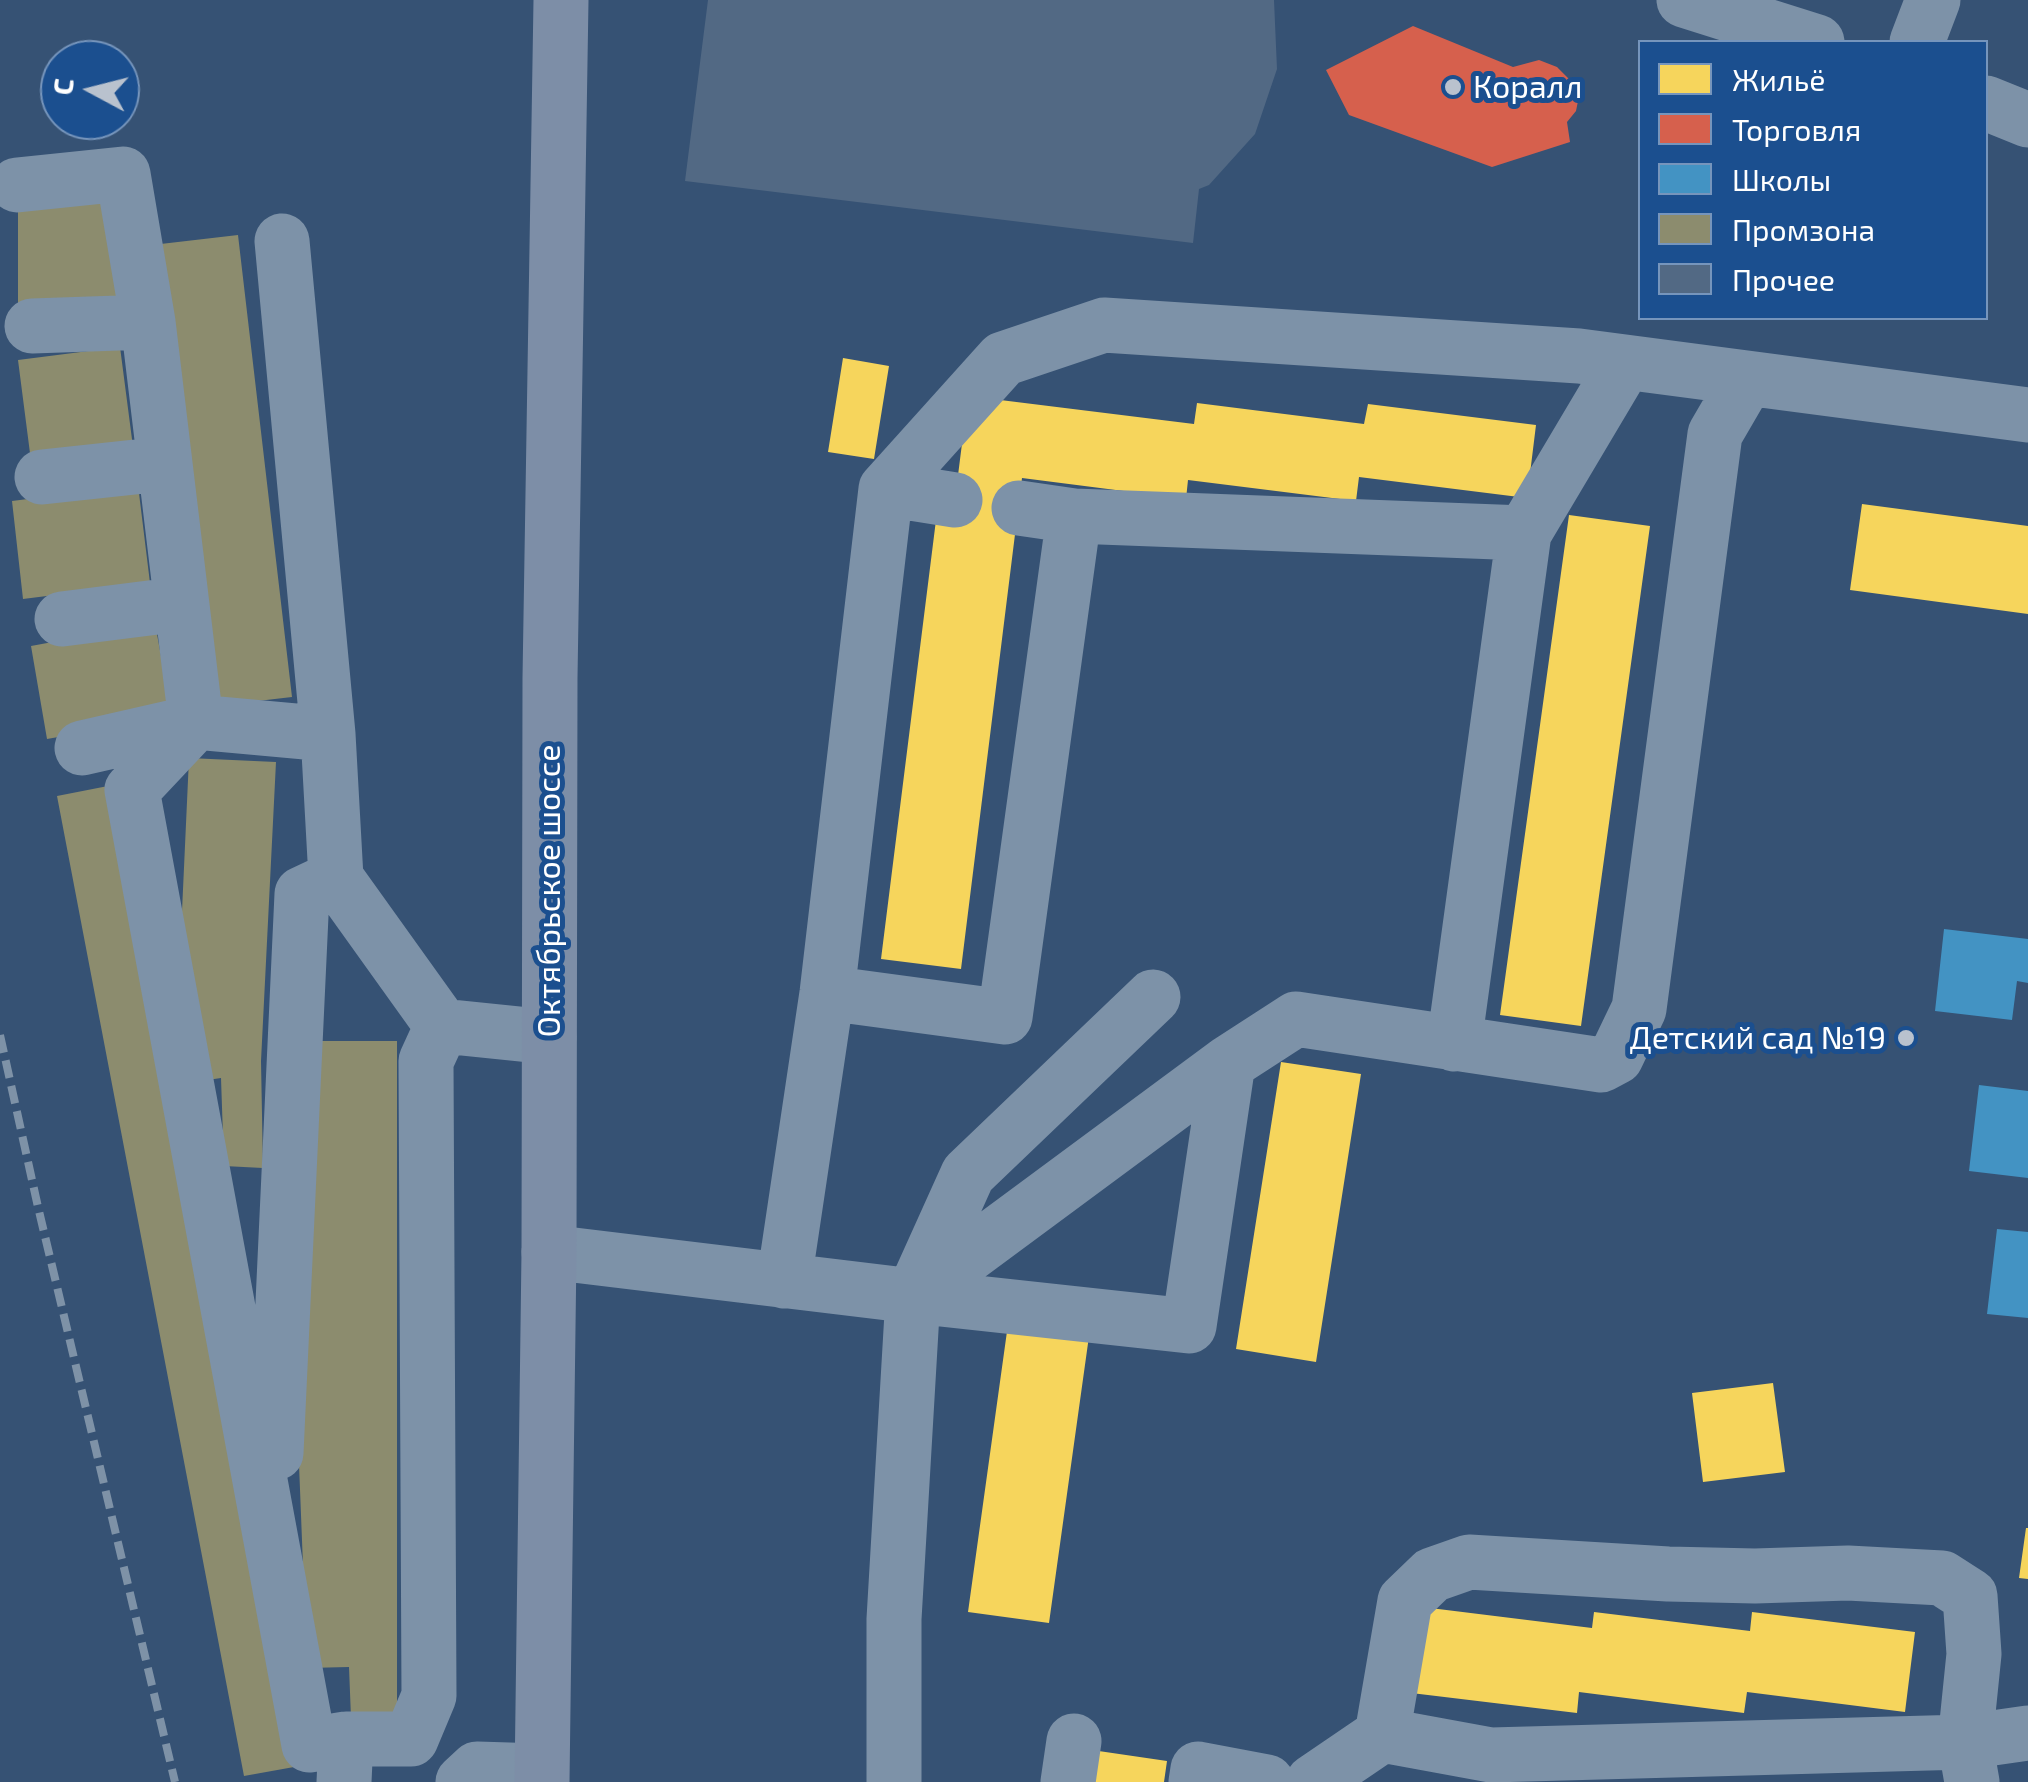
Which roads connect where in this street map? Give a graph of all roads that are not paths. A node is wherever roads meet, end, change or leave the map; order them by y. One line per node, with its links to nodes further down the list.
1 (561, 0): 31 (main road, Октябрьское шоссе)
2 (1684, 0): 4 (street)
3 (1933, 0): 5 (street)
4 (1811, 40)
5 (1917, 40)
6 (1988, 104): 7 (street)
7 (2028, 120)
8 (18, 185): 10 (street)
9 (282, 241): 25 (street)
10 (148, 322): 11 (street); 15 (street)
11 (32, 326)
12 (1625, 364): 13 (street); 17 (street); 21 (street)
13 (1747, 378): 14 (street); 32 (street)
14 (2028, 415)
15 (164, 464): 16 (street); 22 (street)
16 (42, 477)
17 (886, 490): 18 (street); 28 (street)
18 (955, 500)
19 (1019, 508): 20 (street)
20 (1074, 516): 21 (street); 28 (street)
21 (1524, 533): 32 (street)
22 (182, 604): 23 (street); 24 (street)
23 (62, 619)
24 (196, 722): 25 (street); 26 (street); 37 (street)
25 (328, 734): 27 (street)
26 (82, 748)
27 (336, 878): 30 (street); 37 (street)
28 (827, 993): 35 (street)
29 (1153, 997): 36 (street)
30 (442, 1026): 31 (street); 40 (street)
31 (549, 1038): 34 (main road, Октябрьское шоссе)
32 (1454, 1044): 33 (street)
33 (1228, 1063): 36 (street); 36 (street)
34 (549, 1252): 35 (street); 45 (main road, Октябрьское шоссе)
35 (784, 1281): 36 (street)
36 (913, 1296): 46 (street)
37 (272, 1548): 41 (street)
38 (2028, 1732): 42 (street)
39 (1382, 1735): 42 (street); 43 (street); 49 (street)
40 (412, 1738): 41 (street); 44 (street)
41 (345, 1760)
42 (1968, 1762): 43 (street)
43 (1496, 1768)
44 (470, 1775): 45 (street)
45 (541, 1776)
46 (894, 1782)
47 (1196, 1782): 48 (street)
48 (1266, 1782)
49 (1313, 1782)

